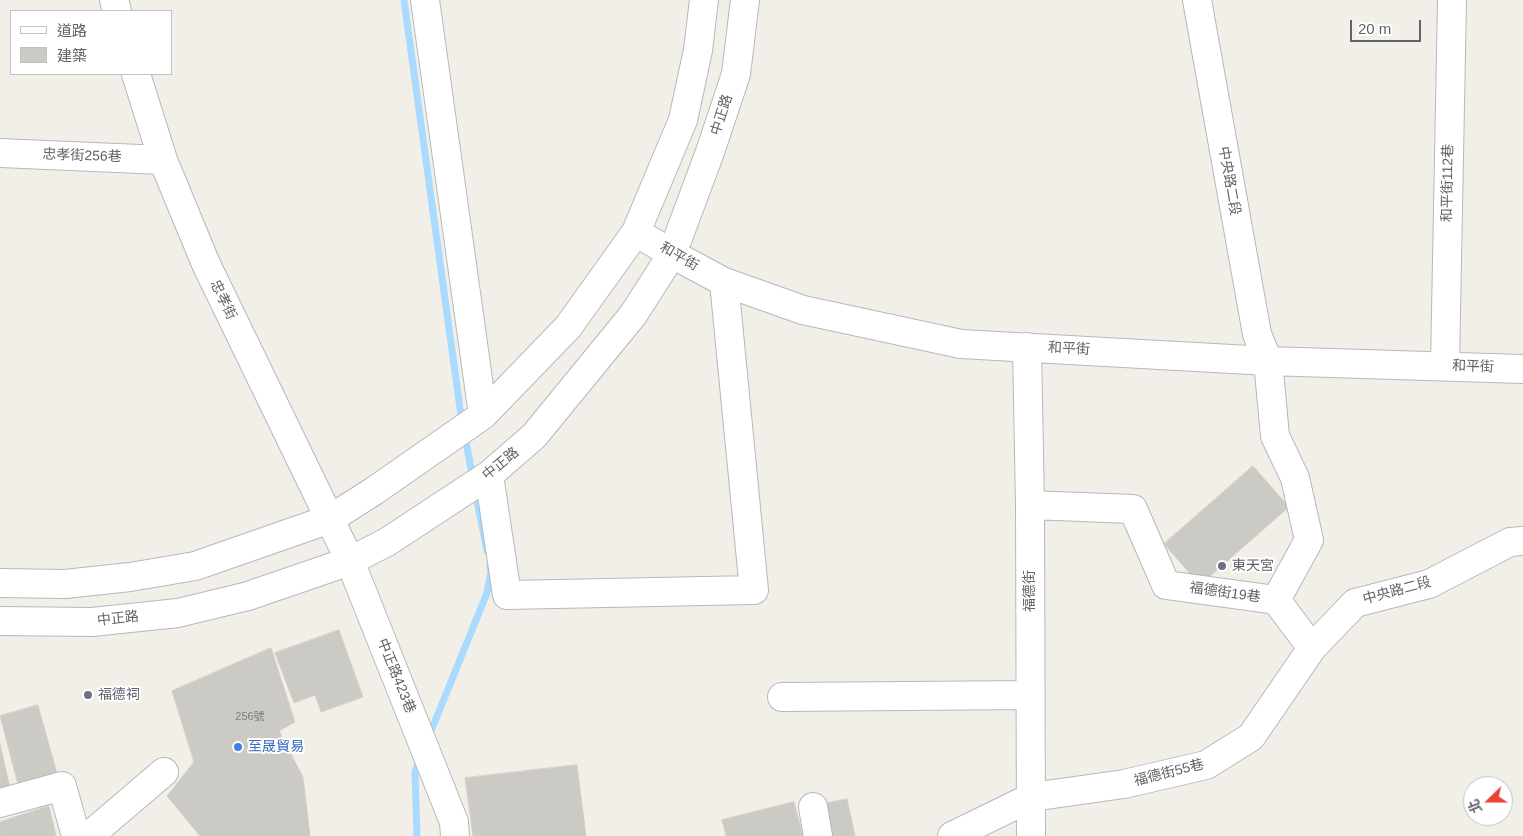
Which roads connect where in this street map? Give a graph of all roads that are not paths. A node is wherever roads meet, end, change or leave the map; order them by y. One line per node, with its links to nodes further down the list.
1 (425, 0): 16 (street)
2 (704, 0): 9 (street)
3 (745, 0): 10 (street, 中正路)
4 (1196, 0): 13 (street, 中央路二段)
5 (1452, 0): 14 (street, 和平街112巷)
6 (136, 75): 8 (street, 忠孝街)
7 (0, 153): 8 (street, 忠孝街256巷)
8 (163, 160): 19 (street, 忠孝街)
9 (636, 232): 10 (street, 和平街); 16 (street)
10 (672, 254): 11 (street, 和平街); 17 (street, 中正路)
11 (724, 282): 12 (street, 和平街); 17 (street)
12 (1028, 347): 13 (street, 和平街); 18 (street, 福德街)
13 (1268, 361): 14 (street, 和平街); 23 (street, 福德街19巷)
14 (1445, 366): 15 (street, 和平街)
15 (1523, 369)
16 (483, 415): 19 (street)
17 (489, 475): 21 (street, 中正路)
18 (1030, 505): 23 (street, 福德街19巷); 26 (street, 福德街)
19 (330, 519): 21 (street, 中正路423巷); 22 (street)
20 (1523, 541): 25 (street, 中央路二段)
21 (350, 561): 24 (street, 中正路); 34 (street, 中正路423巷)
22 (0, 583)
23 (1276, 600): 25 (street)
24 (0, 621)
25 (1312, 648): 29 (street, 福德街55巷)
26 (1030, 695): 27 (street); 29 (street, 福德街)
27 (782, 697)
28 (164, 772): 33 (street)
29 (1032, 796): 36 (street, 福德街55巷); 37 (street, 福德街)
30 (0, 803): 32 (street)
31 (813, 807): 35 (street)
32 (76, 836)
33 (89, 836)
34 (455, 836)
35 (818, 836)
36 (952, 836)
37 (1031, 836)

